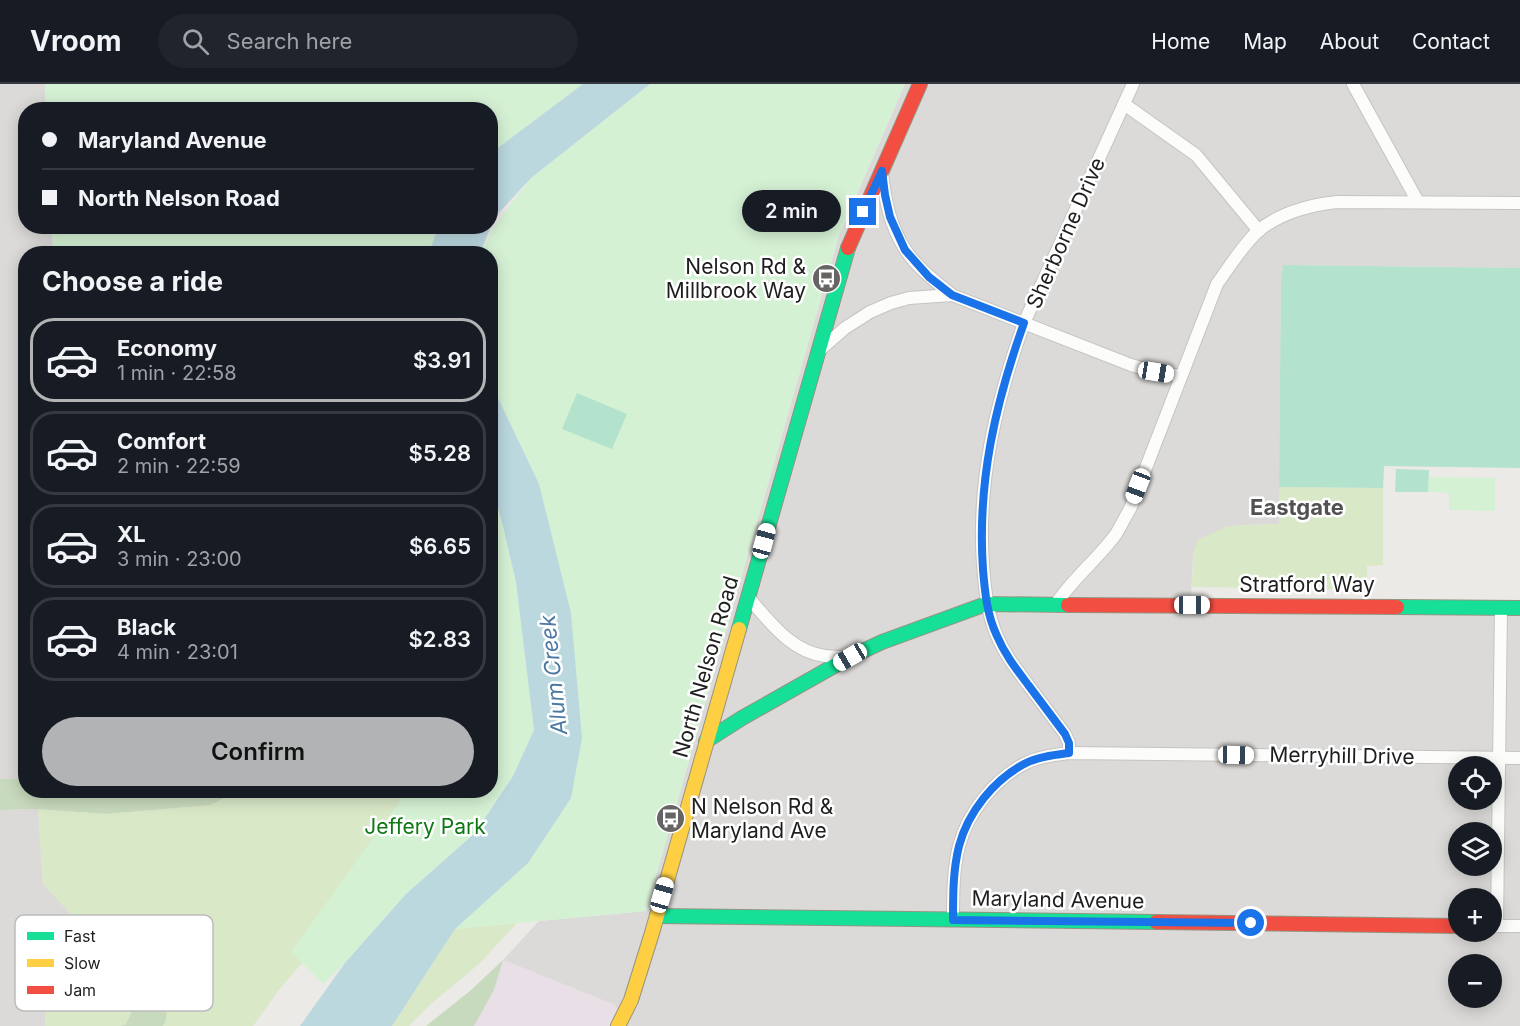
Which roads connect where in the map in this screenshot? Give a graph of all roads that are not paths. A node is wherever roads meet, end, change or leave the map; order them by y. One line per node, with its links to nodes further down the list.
1 (920, 84): 5 (street, North Nelson Road)
2 (1133, 84): 4 (street, Sherborne Drive)
3 (1353, 84): 6 (street)
4 (1124, 104): 8 (street); 10 (street, Sherborne Drive)
5 (882, 171): 9 (street); 11 (street, North Nelson Road)
6 (1418, 202): 7 (street); 8 (street)
7 (1520, 202)
8 (1259, 231): 12 (street)
9 (952, 295): 10 (street); 11 (street)
10 (1024, 323): 12 (street); 14 (street, Sherborne Drive)
11 (818, 352): 13 (street, North Nelson Road)
12 (1180, 376): 15 (street)
13 (748, 597): 18 (street); 19 (street, North Nelson Road)
14 (986, 604): 15 (street, Stratford Way); 18 (street); 20 (street, Sherborne Drive)
15 (1056, 604): 16 (street, Stratford Way)
16 (1501, 608): 17 (street, Stratford Way); 21 (street)
17 (1520, 608)
18 (850, 657): 19 (street)
19 (706, 741): 27 (street, North Nelson Road)
20 (1069, 753): 22 (street, Merryhill Drive); 28 (street, Merryhill Drive)
21 (1500, 756)
22 (1448, 757)
23 (1502, 758): 24 (street, Merryhill Drive)
24 (1520, 758)
25 (1498, 810): 26 (street)
26 (1495, 888)
27 (657, 916): 28 (street, Maryland Avenue); 32 (street, North Nelson Road)
28 (953, 920): 29 (street, Maryland Avenue)
29 (1448, 926)
30 (1502, 926): 31 (street)
31 (1520, 926)
32 (618, 1026)

